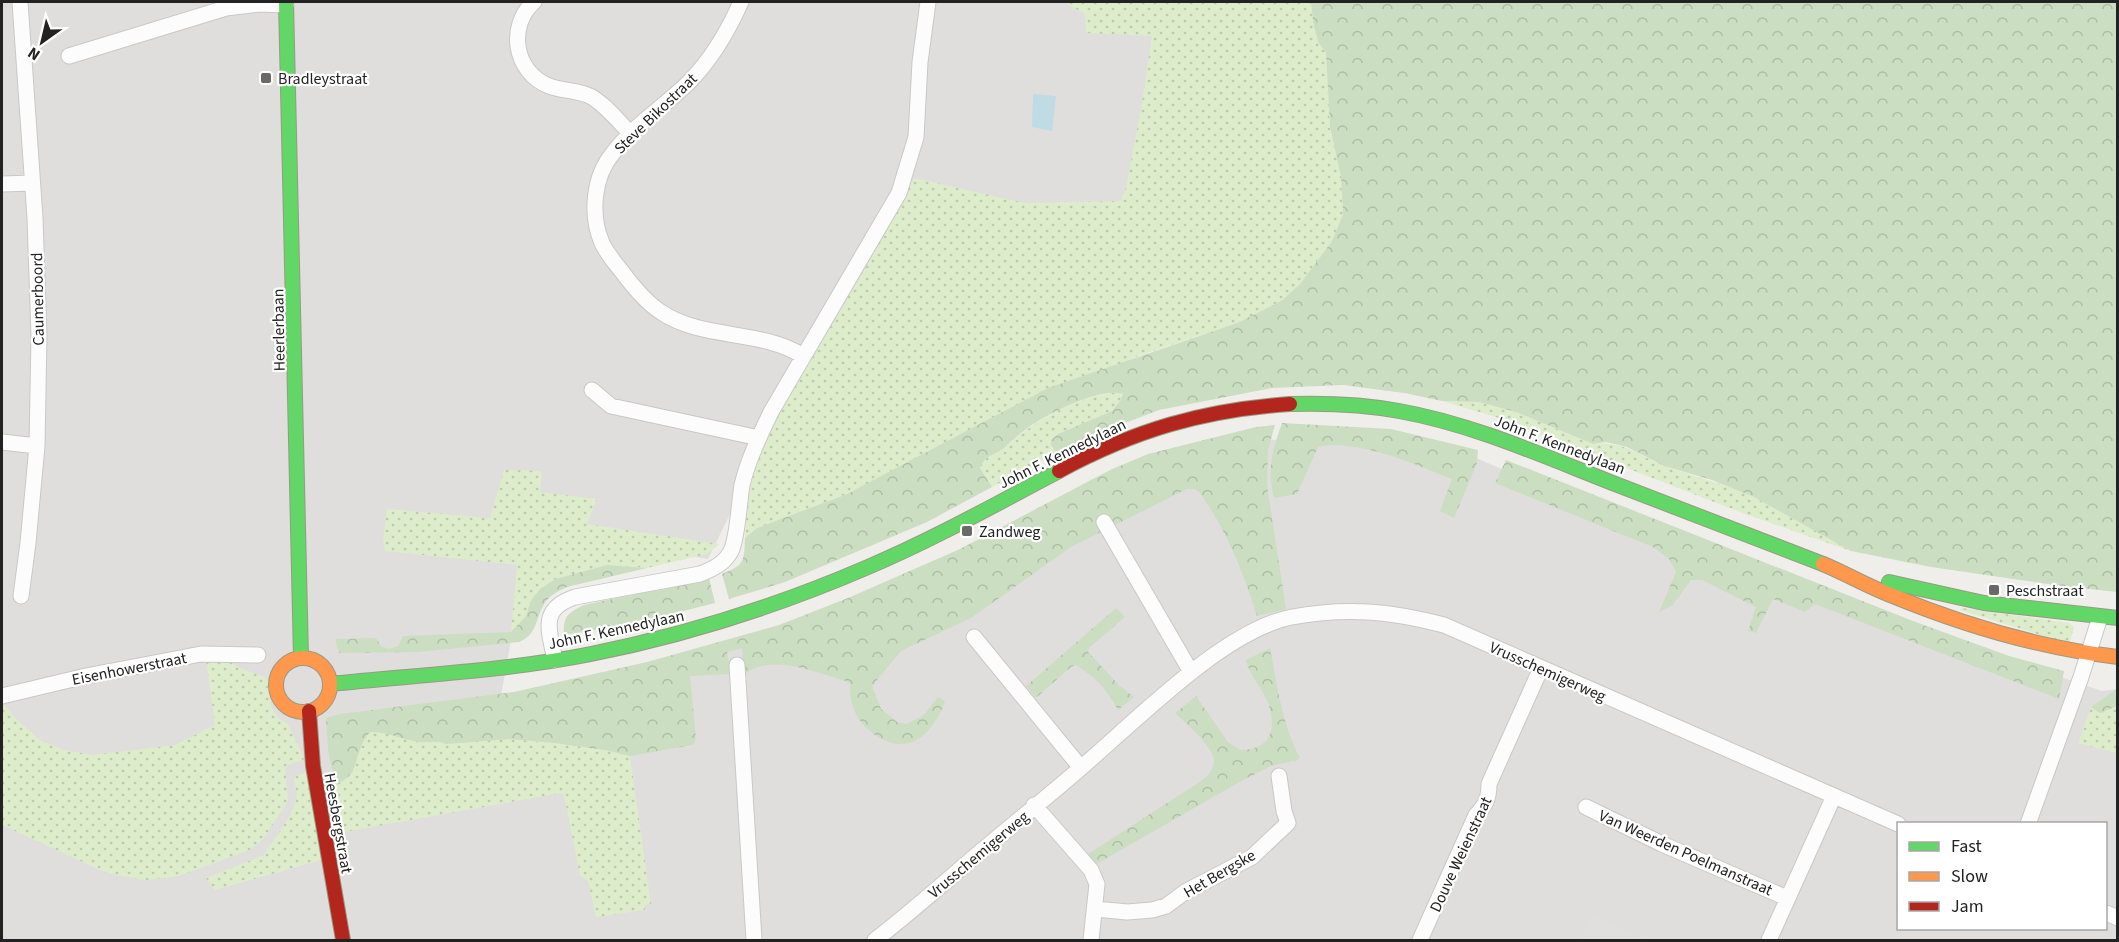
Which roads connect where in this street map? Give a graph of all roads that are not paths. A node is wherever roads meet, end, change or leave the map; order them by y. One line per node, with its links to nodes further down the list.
1 (20, 2): 8 (street, Caumerboord)
2 (534, 2): 7 (street)
3 (741, 2): 7 (street, Steve Bikostraat)
4 (928, 2): 10 (street)
5 (286, 3): 6 (street); 24 (street, Heerlerbaan)
6 (69, 56)
7 (631, 134): 10 (street, Steve Bikostraat)
8 (32, 183): 9 (street); 14 (street, Caumerboord)
9 (2, 184)
10 (803, 356): 12 (street)
11 (592, 390): 12 (street)
12 (759, 438): 25 (street)
13 (2, 442): 14 (street)
14 (37, 446): 17 (street, Caumerboord)
15 (1104, 522): 28 (street)
16 (1843, 573): 18 (street, John F. Kennedylaan); 21 (street, John F. Kennedylaan); 25 (street, John F. Kennedylaan)
17 (21, 596)
18 (2100, 617): 19 (street, John F. Kennedylaan); 21 (street)
19 (2118, 618)
20 (974, 637): 32 (street)
21 (2088, 654): 23 (street, John F. Kennedylaan); 37 (street)
22 (258, 655): 30 (street, Eisenhowerstraat)
23 (2118, 657)
24 (301, 658): 29 (street); 31 (street)
25 (555, 660): 29 (street, John F. Kennedylaan)
26 (737, 665): 43 (street)
27 (1541, 668): 28 (street, Vrusschemigerweg); 34 (street, Vrusschemigerweg); 45 (street, Douve Weienstraat)
28 (1191, 672): 32 (street, Vrusschemigerweg)
29 (330, 684): 31 (street)
30 (2, 696)
31 (309, 711): 42 (street, Heesbergstraat)
32 (1081, 768): 35 (street, Vrusschemigerweg)
33 (1279, 776): 40 (street, Het Bergske)
34 (1834, 796): 38 (street, Vrusschemigerweg); 39 (street, Van Weerden Poelmanstraat)
35 (1035, 806): 40 (street); 41 (street, Vrusschemigerweg)
36 (1586, 807): 39 (street, Van Weerden Poelmanstraat)
37 (2029, 822)
38 (1897, 823)
39 (1787, 898): 46 (street, Van Weerden Poelmanstraat)
40 (1096, 909): 44 (street)
41 (882, 938)
42 (343, 940)
43 (754, 940)
44 (1091, 940)
45 (1420, 940)
46 (1769, 940)

